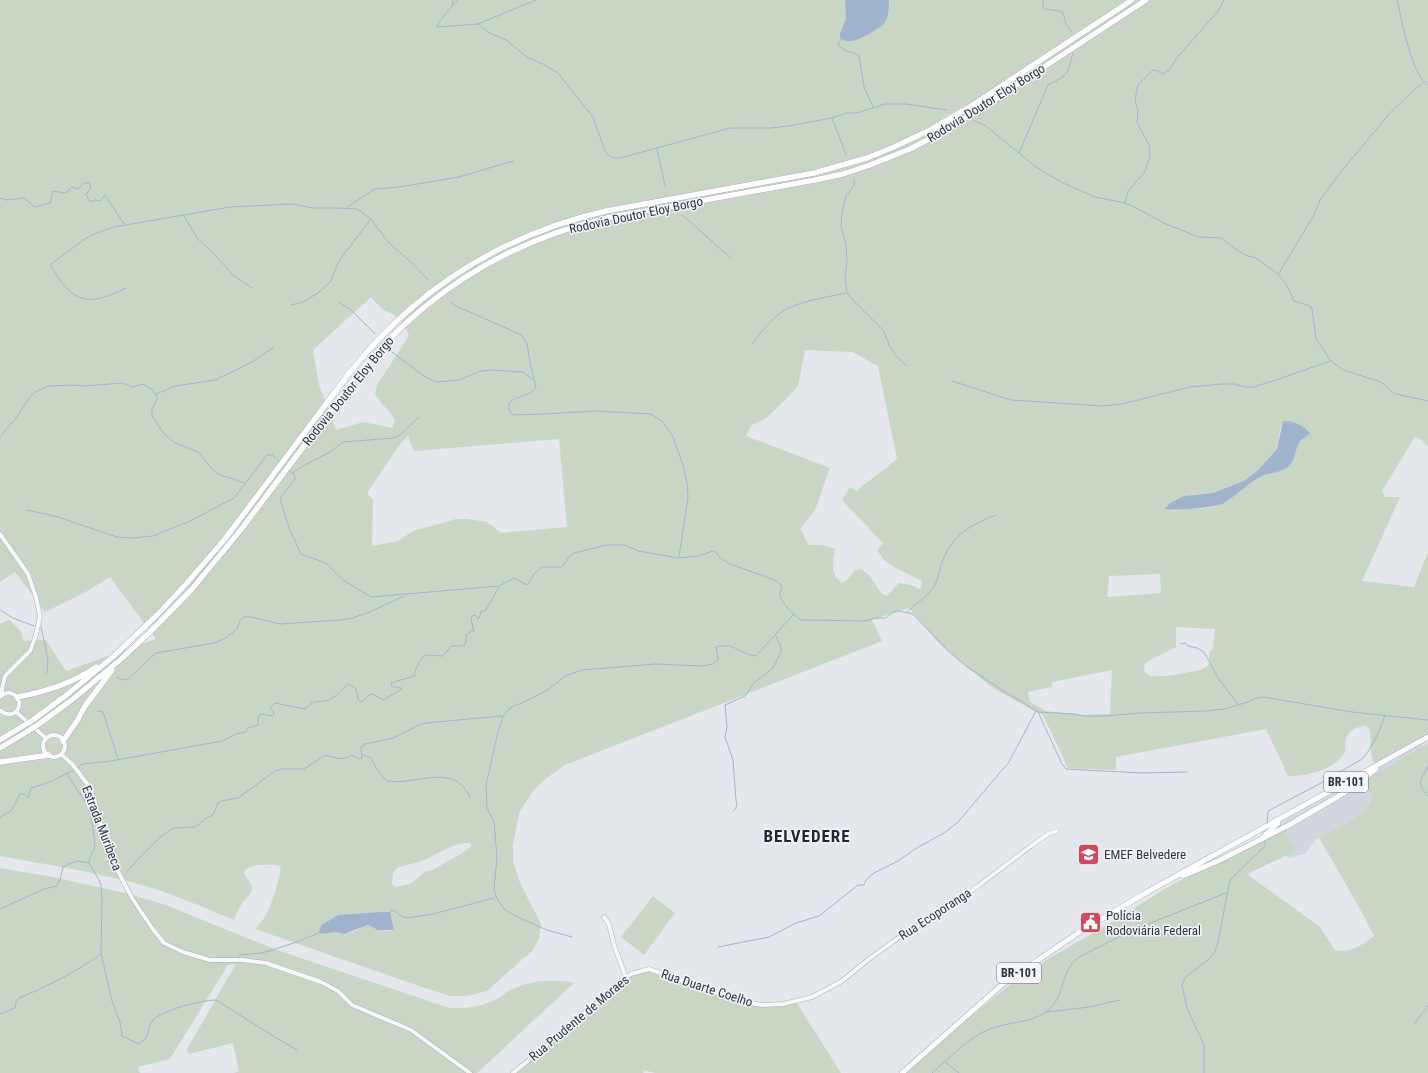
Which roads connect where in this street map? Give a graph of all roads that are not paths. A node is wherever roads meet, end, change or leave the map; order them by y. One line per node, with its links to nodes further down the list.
1 (1132, 0): 4 (highway, Rodovia Doutor Eloy Borgo)
2 (1146, 0): 5 (highway, Rodovia Doutor Eloy Borgo)
3 (0, 534): 6 (street)
4 (115, 655): 7 (highway); 12 (highway, Rodovia Doutor Eloy Borgo, bridge)
5 (120, 660): 13 (highway); 14 (highway, Rodovia Doutor Eloy Borgo, bridge)
6 (1, 696): 7 (street)
7 (17, 697): 9 (street)
8 (0, 710): 9 (street)
9 (16, 712): 11 (street)
10 (1428, 737): 17 (main road, BR-101)
11 (46, 738): 13 (street); 16 (street)
12 (0, 740)
13 (63, 741): 15 (street)
14 (0, 748)
15 (61, 754): 16 (street); 27 (street, Estrada Muribeca)
16 (49, 756): 18 (highway)
17 (1390, 759): 19 (main road, BR-101); 21 (main road)
18 (0, 762)
19 (1282, 818): 21 (main road); 22 (main road, BR-101)
20 (1057, 832): 26 (street, Rua Ecoporanga)
21 (1250, 844): 22 (main road)
22 (1149, 891): 29 (main road, BR-101)
23 (604, 917): 25 (street)
24 (649, 969): 25 (street, Rua Prudente de Moraes); 26 (street, Rua Duarte Coelho)
25 (626, 978): 28 (street, Rua Prudente de Moraes)
26 (812, 998)
27 (470, 1073)
28 (513, 1073)
29 (902, 1073)

